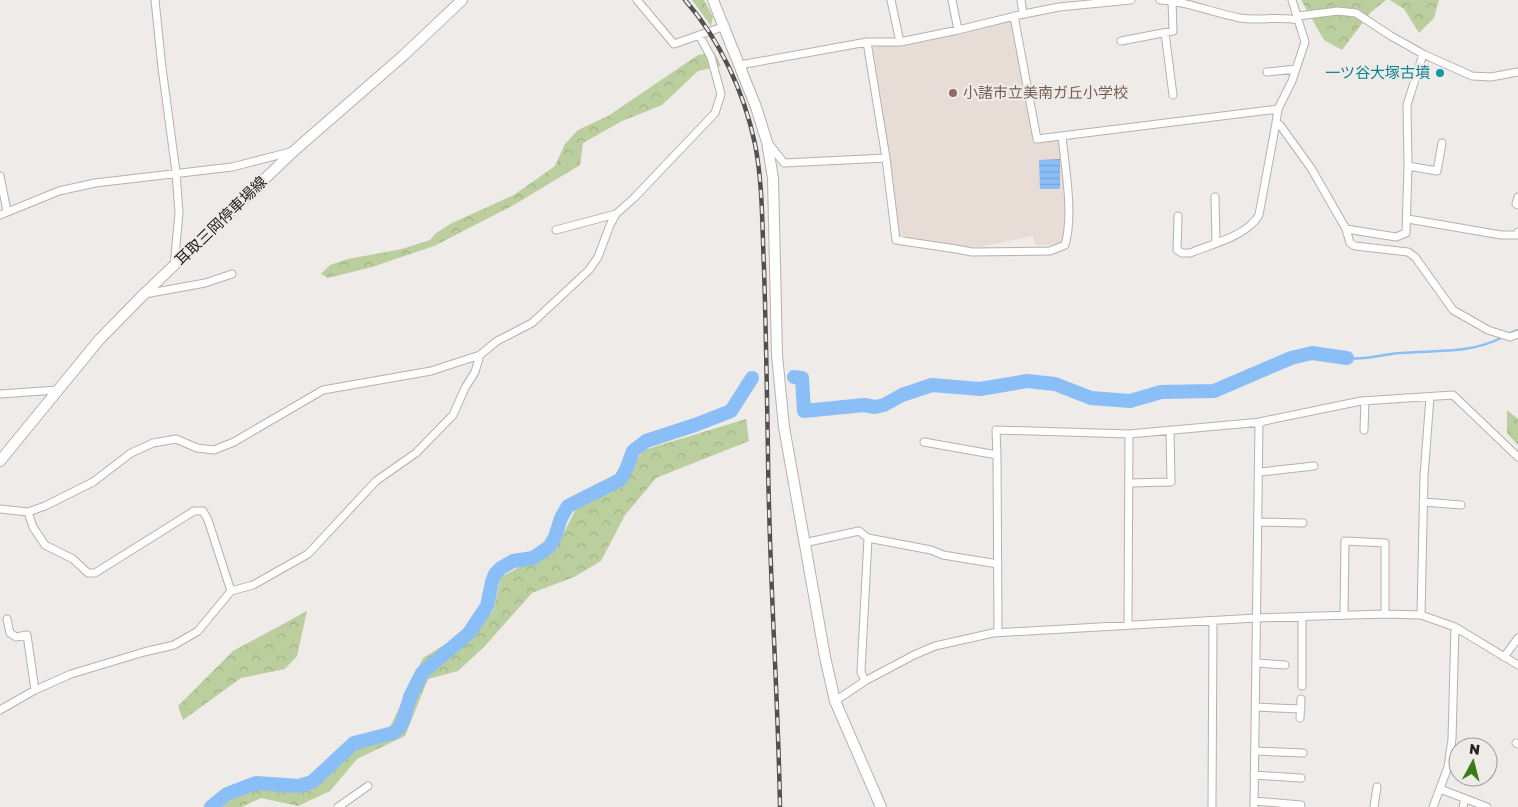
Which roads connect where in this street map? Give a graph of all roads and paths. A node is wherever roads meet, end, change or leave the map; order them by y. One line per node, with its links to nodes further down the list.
1 (155, 0): 36 (street)
2 (462, 0): 33 (street, 耳取三岡停車場線)
3 (637, 0): 18 (street)
4 (713, 0): 15 (street)
5 (891, 0): 21 (street)
6 (952, 0): 16 (street)
7 (1021, 0): 12 (street)
8 (1131, 0): 12 (street)
9 (1160, 0): 10 (street)
10 (1172, 0): 14 (street); 17 (street)
11 (1292, 0): 14 (street)
12 (1023, 14): 13 (street)
13 (1014, 16): 16 (street); 30 (street)
14 (1298, 18): 22 (street); 24 (street)
15 (725, 26): 18 (street); 23 (street)
16 (958, 30): 21 (street)
17 (1165, 33): 19 (street); 27 (street)
18 (699, 35): 42 (street)
19 (1121, 41)
20 (867, 42): 21 (street); 23 (street); 34 (street)
21 (900, 42)
22 (1422, 54): 26 (street); 35 (street)
23 (740, 65): 31 (street)
24 (1296, 69): 25 (street); 28 (street)
25 (1267, 72)
26 (1518, 72)
27 (1173, 95)
28 (1278, 109): 29 (street); 30 (street)
29 (1276, 123): 45 (street); 48 (street)
30 (1062, 136): 34 (street)
31 (767, 142): 34 (street); 76 (street)
32 (1442, 143): 35 (street)
33 (295, 150): 36 (street); 49 (street, 耳取三岡停車場線)
34 (886, 158)
35 (1408, 166): 44 (street)
36 (176, 172): 41 (street); 49 (street)
37 (0, 176): 41 (street)
38 (1216, 197): 48 (street)
39 (1518, 197): 40 (street)
40 (1518, 205)
41 (4, 213)
42 (616, 214): 46 (street); 53 (street)
43 (1178, 216): 48 (street)
44 (1408, 219): 45 (street); 47 (street)
45 (1346, 229): 52 (street)
46 (556, 230)
47 (1518, 232)
48 (1216, 242)
49 (174, 266): 51 (street, 耳取三岡停車場線)
50 (232, 274): 51 (street)
51 (144, 294): 54 (street, 耳取三岡停車場線)
52 (1518, 334)
53 (480, 355): 72 (street); 78 (street)
54 (57, 390): 55 (street); 65 (street, 耳取三岡停車場線)
55 (0, 394)
56 (1430, 397): 57 (street); 64 (street); 69 (street)
57 (1364, 401): 58 (street); 60 (street)
58 (1262, 422): 59 (street); 67 (street)
59 (1170, 430): 61 (street); 68 (street)
60 (1364, 430)
61 (1129, 434): 63 (street); 68 (street)
62 (924, 442): 63 (street)
63 (997, 455): 77 (street)
64 (1518, 457)
65 (0, 461)
66 (1314, 466): 67 (street)
67 (1260, 472): 73 (street)
68 (1129, 483): 86 (street)
69 (1423, 502): 70 (street); 81 (street)
70 (1461, 506)
71 (0, 509): 72 (street)
72 (28, 512): 78 (street)
73 (1258, 522): 74 (street); 83 (street)
74 (1303, 523)
75 (868, 538): 76 (street); 77 (street); 94 (street)
76 (804, 543): 98 (street)
77 (998, 564): 88 (street)
78 (231, 591): 96 (street)
79 (1385, 614): 80 (street); 80 (street); 81 (street)
80 (1344, 615): 82 (street)
81 (1422, 615): 87 (street)
82 (1302, 617): 83 (street); 95 (street)
83 (1256, 618): 85 (street); 91 (street)
84 (7, 619): 96 (street)
85 (1213, 621): 86 (street); 115 (street)
86 (1128, 625): 88 (street)
87 (1455, 626): 90 (street); 109 (street)
88 (998, 632): 94 (street)
89 (1518, 638): 90 (street)
90 (1504, 657): 93 (street)
91 (1256, 663): 92 (street); 99 (street)
92 (1285, 665)
93 (1518, 665)
94 (865, 681): 98 (street)
95 (1302, 686)
96 (35, 690): 101 (street)
97 (1301, 699): 100 (street)
98 (835, 700): 114 (street)
99 (1255, 707): 100 (street); 103 (street)
100 (1301, 709): 102 (street)
101 (0, 710)
102 (1300, 718)
103 (1255, 751): 104 (street); 105 (street)
104 (1303, 753)
105 (1254, 775): 106 (street); 111 (street)
106 (1301, 778)
107 (368, 786): 113 (street)
108 (1377, 787): 116 (street)
109 (1440, 789): 110 (street); 117 (street)
110 (1464, 803): 118 (street)
111 (1254, 804): 112 (street)
112 (1301, 805)
113 (338, 807)
114 (881, 807)
115 (1212, 807)
116 (1374, 807)
117 (1433, 807)
118 (1487, 807)

